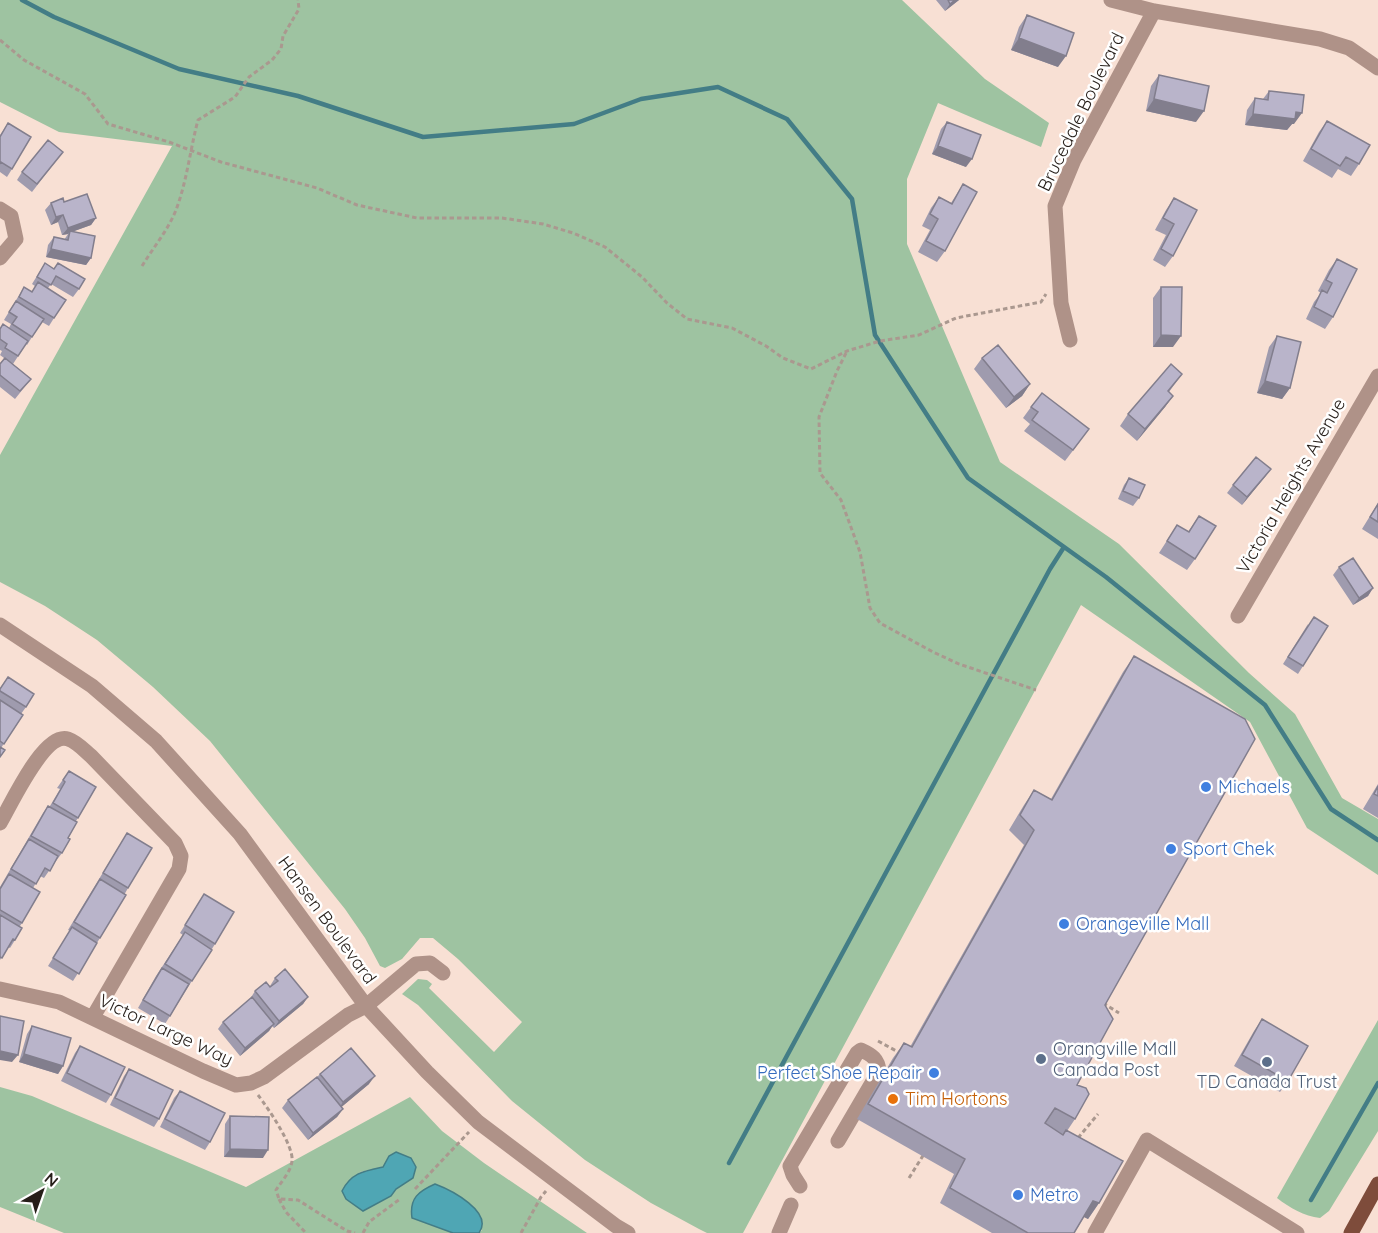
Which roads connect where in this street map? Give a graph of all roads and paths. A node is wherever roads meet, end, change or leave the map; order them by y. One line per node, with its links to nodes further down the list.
1 (298, 0): 6 (path)
2 (1111, 0): 3 (street)
3 (1154, 11): 5 (street); 11 (street, Brucedale Boulevard)
4 (0, 40): 6 (path)
5 (1378, 68)
6 (190, 151): 9 (path); 12 (path)
7 (0, 209): 8 (street)
8 (0, 258)
9 (142, 266)
10 (1041, 302): 12 (path)
11 (1070, 340)
12 (847, 351): 16 (path)
13 (1378, 376): 14 (street, Victoria Heights Avenue)
14 (1238, 616)
15 (0, 625): 21 (street, Hansen Boulevard)
16 (1036, 690)
17 (0, 823): 23 (street)
18 (443, 973): 21 (street)
19 (0, 989): 23 (street, Victor Large Way)
20 (1093, 998): 22 (path)
21 (366, 1006): 26 (street); 28 (street, Hansen Boulevard)
22 (1119, 1013)
23 (93, 1017): 26 (street, Victor Large Way)
24 (878, 1041): 25 (path)
25 (905, 1056)
26 (251, 1083): 37 (path)
27 (1098, 1114): 30 (path)
28 (478, 1122): 33 (street, Hansen Boulevard); 36 (path)
29 (838, 1141): 35 (street)
30 (1072, 1145)
31 (929, 1146): 32 (path)
32 (909, 1178)
33 (556, 1181): 43 (path); 44 (street, Hansen Boulevard)
34 (1378, 1184): 48 (main road)
35 (800, 1186)
36 (415, 1189)
37 (279, 1198): 40 (path); 41 (path)
38 (400, 1199): 42 (path)
39 (791, 1205): 45 (street)
40 (306, 1233)
41 (355, 1233)
42 (363, 1233)
43 (521, 1233)
44 (628, 1233)
45 (779, 1233)
46 (1095, 1233): 47 (street)
47 (1297, 1233)
48 (1351, 1233)

